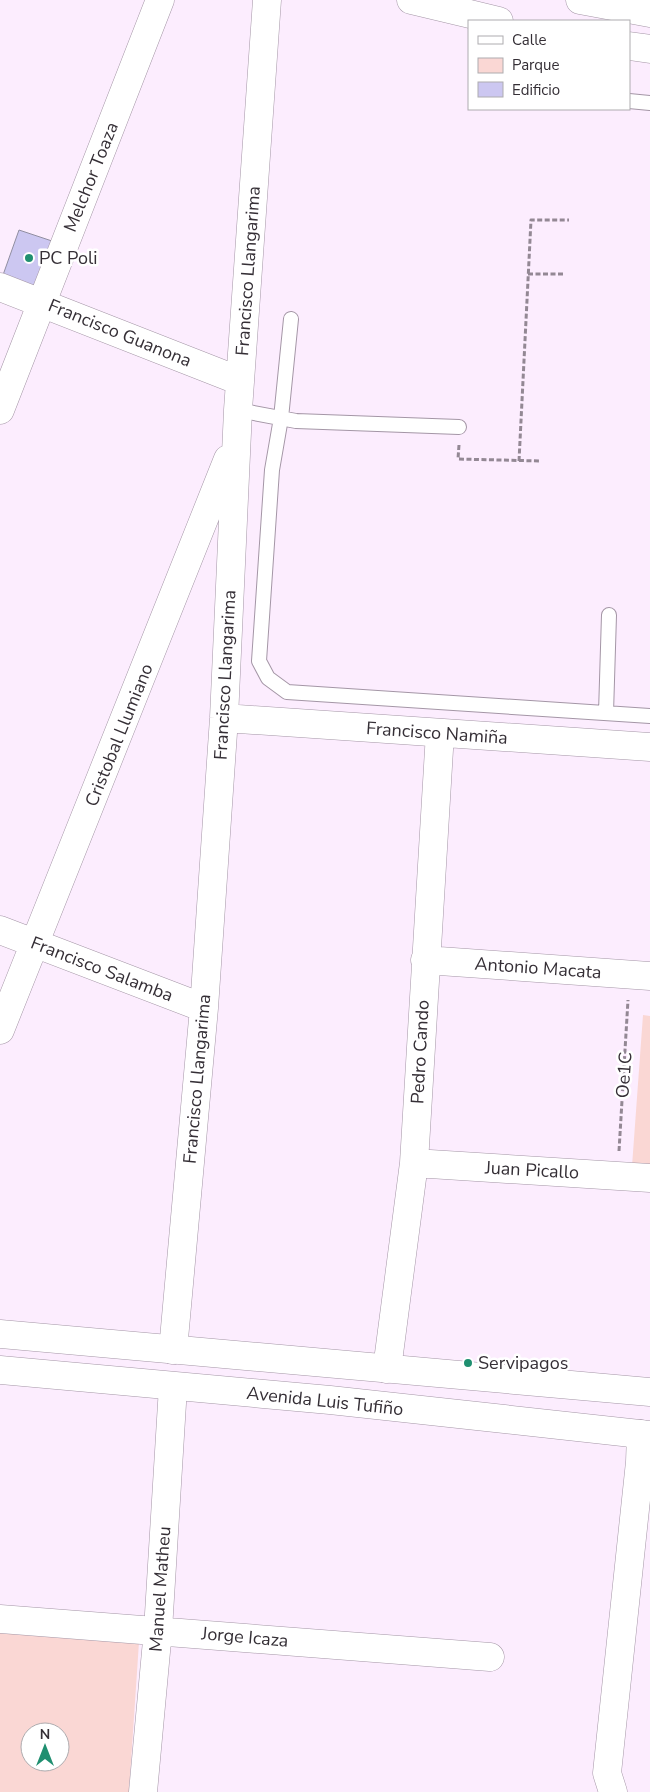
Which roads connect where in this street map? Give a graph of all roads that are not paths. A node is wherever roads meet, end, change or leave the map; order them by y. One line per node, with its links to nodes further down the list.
1 (160, 0): 13 (street, Melchor Toaza)
2 (267, 0): 15 (street, Francisco Llangarima)
3 (411, 0): 7 (street)
4 (580, 0): 5 (street)
5 (614, 3): 6 (street)
6 (650, 13)
7 (495, 20)
8 (630, 46): 9 (street)
9 (650, 50)
10 (630, 101): 11 (lane)
11 (650, 103)
12 (0, 287): 13 (street, Francisco Guanona)
13 (41, 302): 15 (street, Francisco Guanona); 16 (street, Melchor Toaza)
14 (291, 319): 18 (lane)
15 (240, 381): 17 (street, Francisco Llangarima)
16 (0, 410)
17 (238, 410): 18 (lane); 20 (street, Francisco Llangarima)
18 (281, 418): 19 (lane); 22 (lane)
19 (460, 427)
20 (236, 440): 24 (street, Francisco Llangarima); 28 (street, Cristobal Llumiano)
21 (609, 614): 22 (lane)
22 (606, 714): 23 (lane)
23 (650, 716)
24 (224, 718): 25 (street, Francisco Namiña); 31 (street, Francisco Llangarima)
25 (440, 733): 26 (street, Francisco Namiña); 29 (street, Pedro Cando)
26 (650, 747)
27 (0, 930): 28 (street, Francisco Salamba)
28 (36, 944): 31 (street, Francisco Salamba); 32 (street, Cristobal Llumiano)
29 (425, 960): 30 (street, Antonio Macata); 33 (street, Pedro Cando)
30 (640, 975)
31 (204, 1008): 37 (street, Francisco Llangarima)
32 (0, 1030)
33 (414, 1162): 34 (street, Juan Picallo); 39 (street, Pedro Cando)
34 (650, 1178)
35 (0, 1334): 36 (street, Avenida Luis Tufiño)
36 (29, 1336): 37 (street, Avenida Luis Tufiño); 40 (street)
37 (173, 1350): 38 (street, Avenida Luis Tufiño)
38 (334, 1364): 39 (street, Avenida Luis Tufiño); 43 (street)
39 (387, 1369): 42 (street, Avenida Luis Tufiño)
40 (13, 1371): 41 (street, Avenida Luis Tufiño)
41 (173, 1387): 43 (street, Avenida Luis Tufiño); 46 (street, Manuel Matheu)
42 (650, 1392)
43 (330, 1400): 44 (street, Avenida Luis Tufiño)
44 (646, 1435): 49 (street)
45 (0, 1619): 46 (street, Jorge Icaza)
46 (158, 1630): 47 (street, Jorge Icaza); 48 (street, Manuel Matheu)
47 (490, 1657)
48 (143, 1792)
49 (613, 1792)

